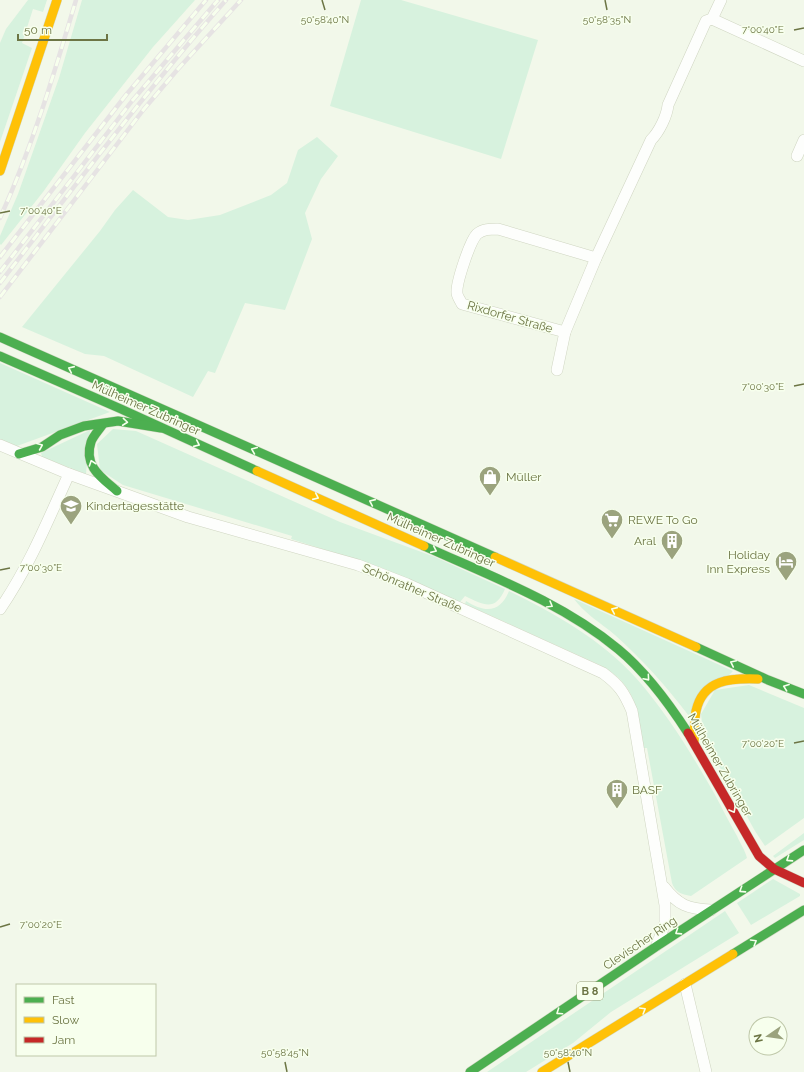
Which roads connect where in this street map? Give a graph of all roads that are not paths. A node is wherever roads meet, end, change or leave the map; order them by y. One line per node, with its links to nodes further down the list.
1 (57, 0): 7 (main road)
2 (721, 0): 3 (street, Rixdorfer Straße)
3 (712, 19): 4 (street); 8 (street, Rixdorfer Straße)
4 (804, 61)
5 (804, 140): 6 (street)
6 (797, 156)
7 (0, 171)
8 (596, 258): 9 (street, Rixdorfer Straße); 9 (street, Rixdorfer Straße)
9 (565, 332): 12 (street, Rixdorfer Straße)
10 (0, 337): 20 (main road, Mülheimer Zubringer, one-way to 10)
11 (0, 356): 14 (main road, Mülheimer Zubringer)
12 (557, 370)
13 (103, 424): 14 (main road, one-way to 14); 16 (main road, one-way to 13); 18 (main road, one-way to 13)
14 (161, 428): 22 (main road, Mülheimer Zubringer, one-way to 22)
15 (0, 445): 16 (street, Schönrather Straße)
16 (19, 454): 17 (street, Schönrather Straße)
17 (69, 474): 18 (street, Schönrather Straße); 19 (street)
18 (117, 491): 26 (street, Schönrather Straße)
19 (0, 609)
20 (768, 680): 21 (main road, Mülheimer Zubringer, one-way to 20); 22 (main road)
21 (804, 694)
22 (694, 742): 24 (main road, Mülheimer Zubringer, one-way to 24)
23 (804, 850): 24 (main road, Clevischer Ring / B 8, one-way to 24)
24 (774, 869): 25 (main road, Mülheimer Zubringer); 27 (main road, Clevischer Ring / B 8, one-way to 27)
25 (804, 884)
26 (663, 887): 27 (street); 29 (street, Schönrather Straße)
27 (711, 910): 29 (main road, Clevischer Ring / B 8, one-way to 29)
28 (804, 910): 30 (main road, one-way to 28)
29 (657, 946): 31 (main road, Clevischer Ring / B 8, one-way to 31)
30 (686, 984): 32 (main road, one-way to 30); 33 (street)
31 (470, 1072)
32 (542, 1072)
33 (706, 1072)

